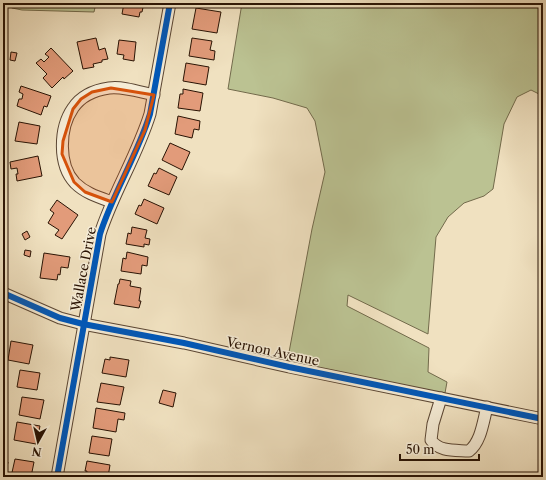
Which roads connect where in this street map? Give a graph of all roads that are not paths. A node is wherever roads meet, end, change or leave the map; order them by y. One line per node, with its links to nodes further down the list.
1 (170, 3): 2 (street, Wallace Drive)
2 (154, 95): 3 (street, Wallace Drive); 3 (street)
3 (112, 202): 5 (street, Wallace Drive)
4 (3, 293): 5 (street, Vernon Avenue)
5 (83, 324): 6 (street, Vernon Avenue); 9 (street, Wallace Drive)
6 (441, 398): 7 (street, Vernon Avenue); 7 (street)
7 (487, 407): 8 (street, Vernon Avenue)
8 (543, 419)
9 (57, 477)

